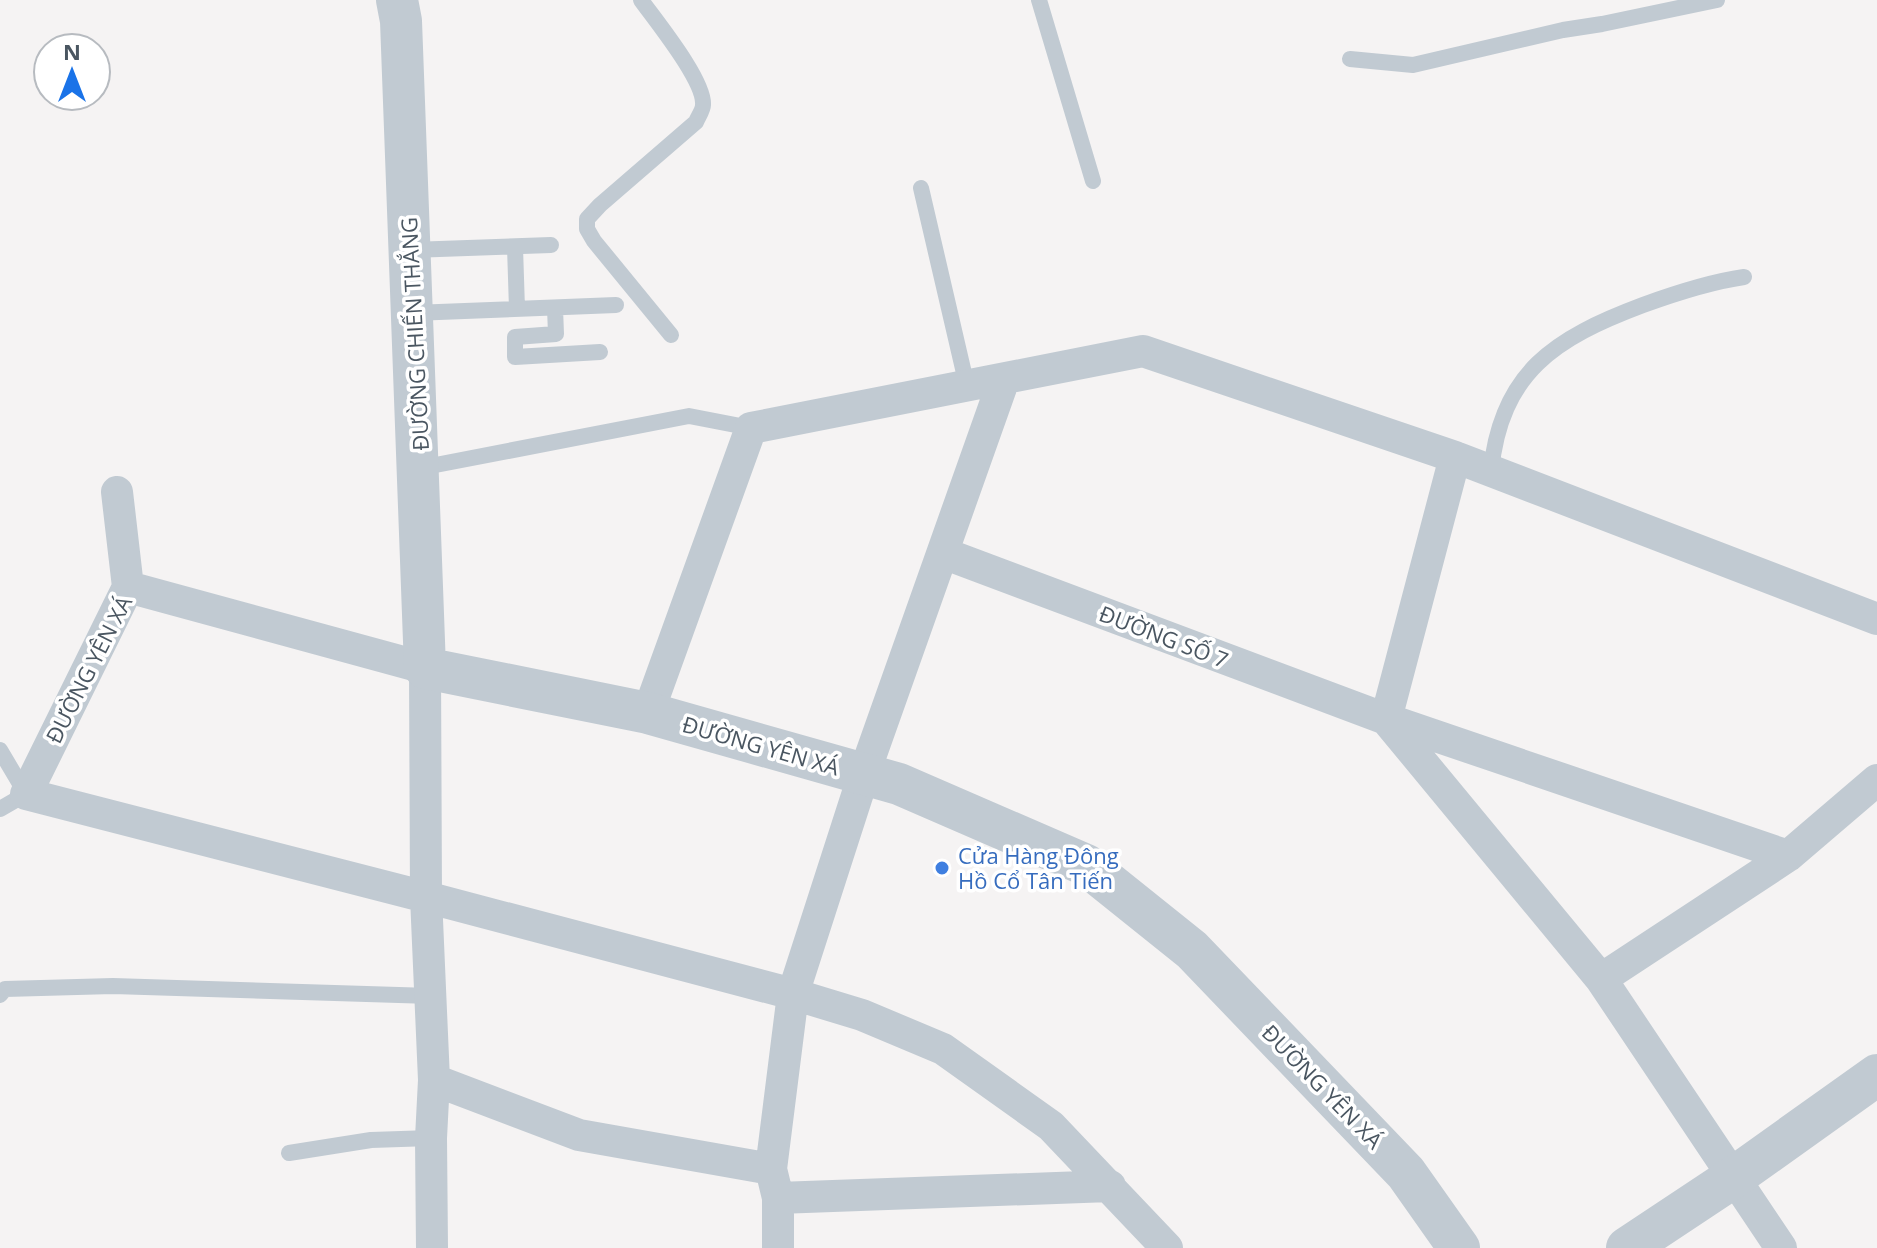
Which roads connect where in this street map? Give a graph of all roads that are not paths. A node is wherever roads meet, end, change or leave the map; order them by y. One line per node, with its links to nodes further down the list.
1 (397, 0): 10 (street, ĐƯỜNG CHIẾN THẮNG)
2 (641, 0): 16 (lane)
3 (1039, 0): 6 (lane)
4 (1717, 0): 5 (lane)
5 (1350, 59)
6 (1093, 181)
7 (921, 188): 19 (lane)
8 (551, 245): 9 (lane)
9 (515, 247): 10 (lane); 14 (lane)
10 (410, 250): 15 (street, ĐƯỜNG CHIẾN THẮNG)
11 (1744, 277): 23 (lane)
12 (616, 305): 13 (lane)
13 (555, 308): 14 (lane); 17 (lane)
14 (517, 309): 15 (lane)
15 (411, 313): 22 (street, ĐƯỜNG CHIẾN THẮNG)
16 (671, 335)
17 (600, 352)
18 (1004, 379): 19 (street); 21 (street); 25 (street)
19 (967, 386): 20 (street)
20 (751, 428): 22 (lane); 29 (street)
21 (1455, 457): 23 (street); 30 (street)
22 (420, 468): 28 (street, ĐƯỜNG CHIẾN THẮNG)
23 (1491, 471): 27 (street)
24 (117, 492): 26 (street)
25 (943, 553): 30 (street, ĐƯỜNG SỐ 7); 32 (street)
26 (128, 587): 28 (street, ĐƯỜNG YÊN XÁ); 34 (street, ĐƯỜNG YÊN XÁ)
27 (1877, 619)
28 (425, 668): 29 (street, ĐƯỜNG YÊN XÁ); 36 (street)
29 (648, 713): 32 (street, ĐƯỜNG YÊN XÁ)
30 (1386, 719): 35 (street, ĐƯỜNG SỐ 7); 37 (street)
31 (0, 750): 34 (lane)
32 (864, 774): 38 (street); 51 (street, ĐƯỜNG YÊN XÁ)
33 (1877, 780): 35 (street)
34 (13, 801): 36 (street)
35 (1788, 856): 37 (street)
36 (426, 897): 38 (street); 40 (street)
37 (1601, 979): 45 (street)
38 (793, 994): 46 (street); 47 (street)
39 (0, 995): 40 (lane)
40 (431, 996): 42 (street)
41 (1877, 1075): 45 (street)
42 (434, 1080): 43 (street); 46 (street)
43 (431, 1138): 44 (lane); 48 (street)
44 (289, 1153)
45 (1734, 1177): 52 (street); 53 (street)
46 (775, 1183): 47 (street); 49 (street)
47 (1110, 1186): 50 (street)
48 (432, 1248)
49 (778, 1248)
50 (1167, 1248)
51 (1459, 1248)
52 (1627, 1248)
53 (1781, 1248)

